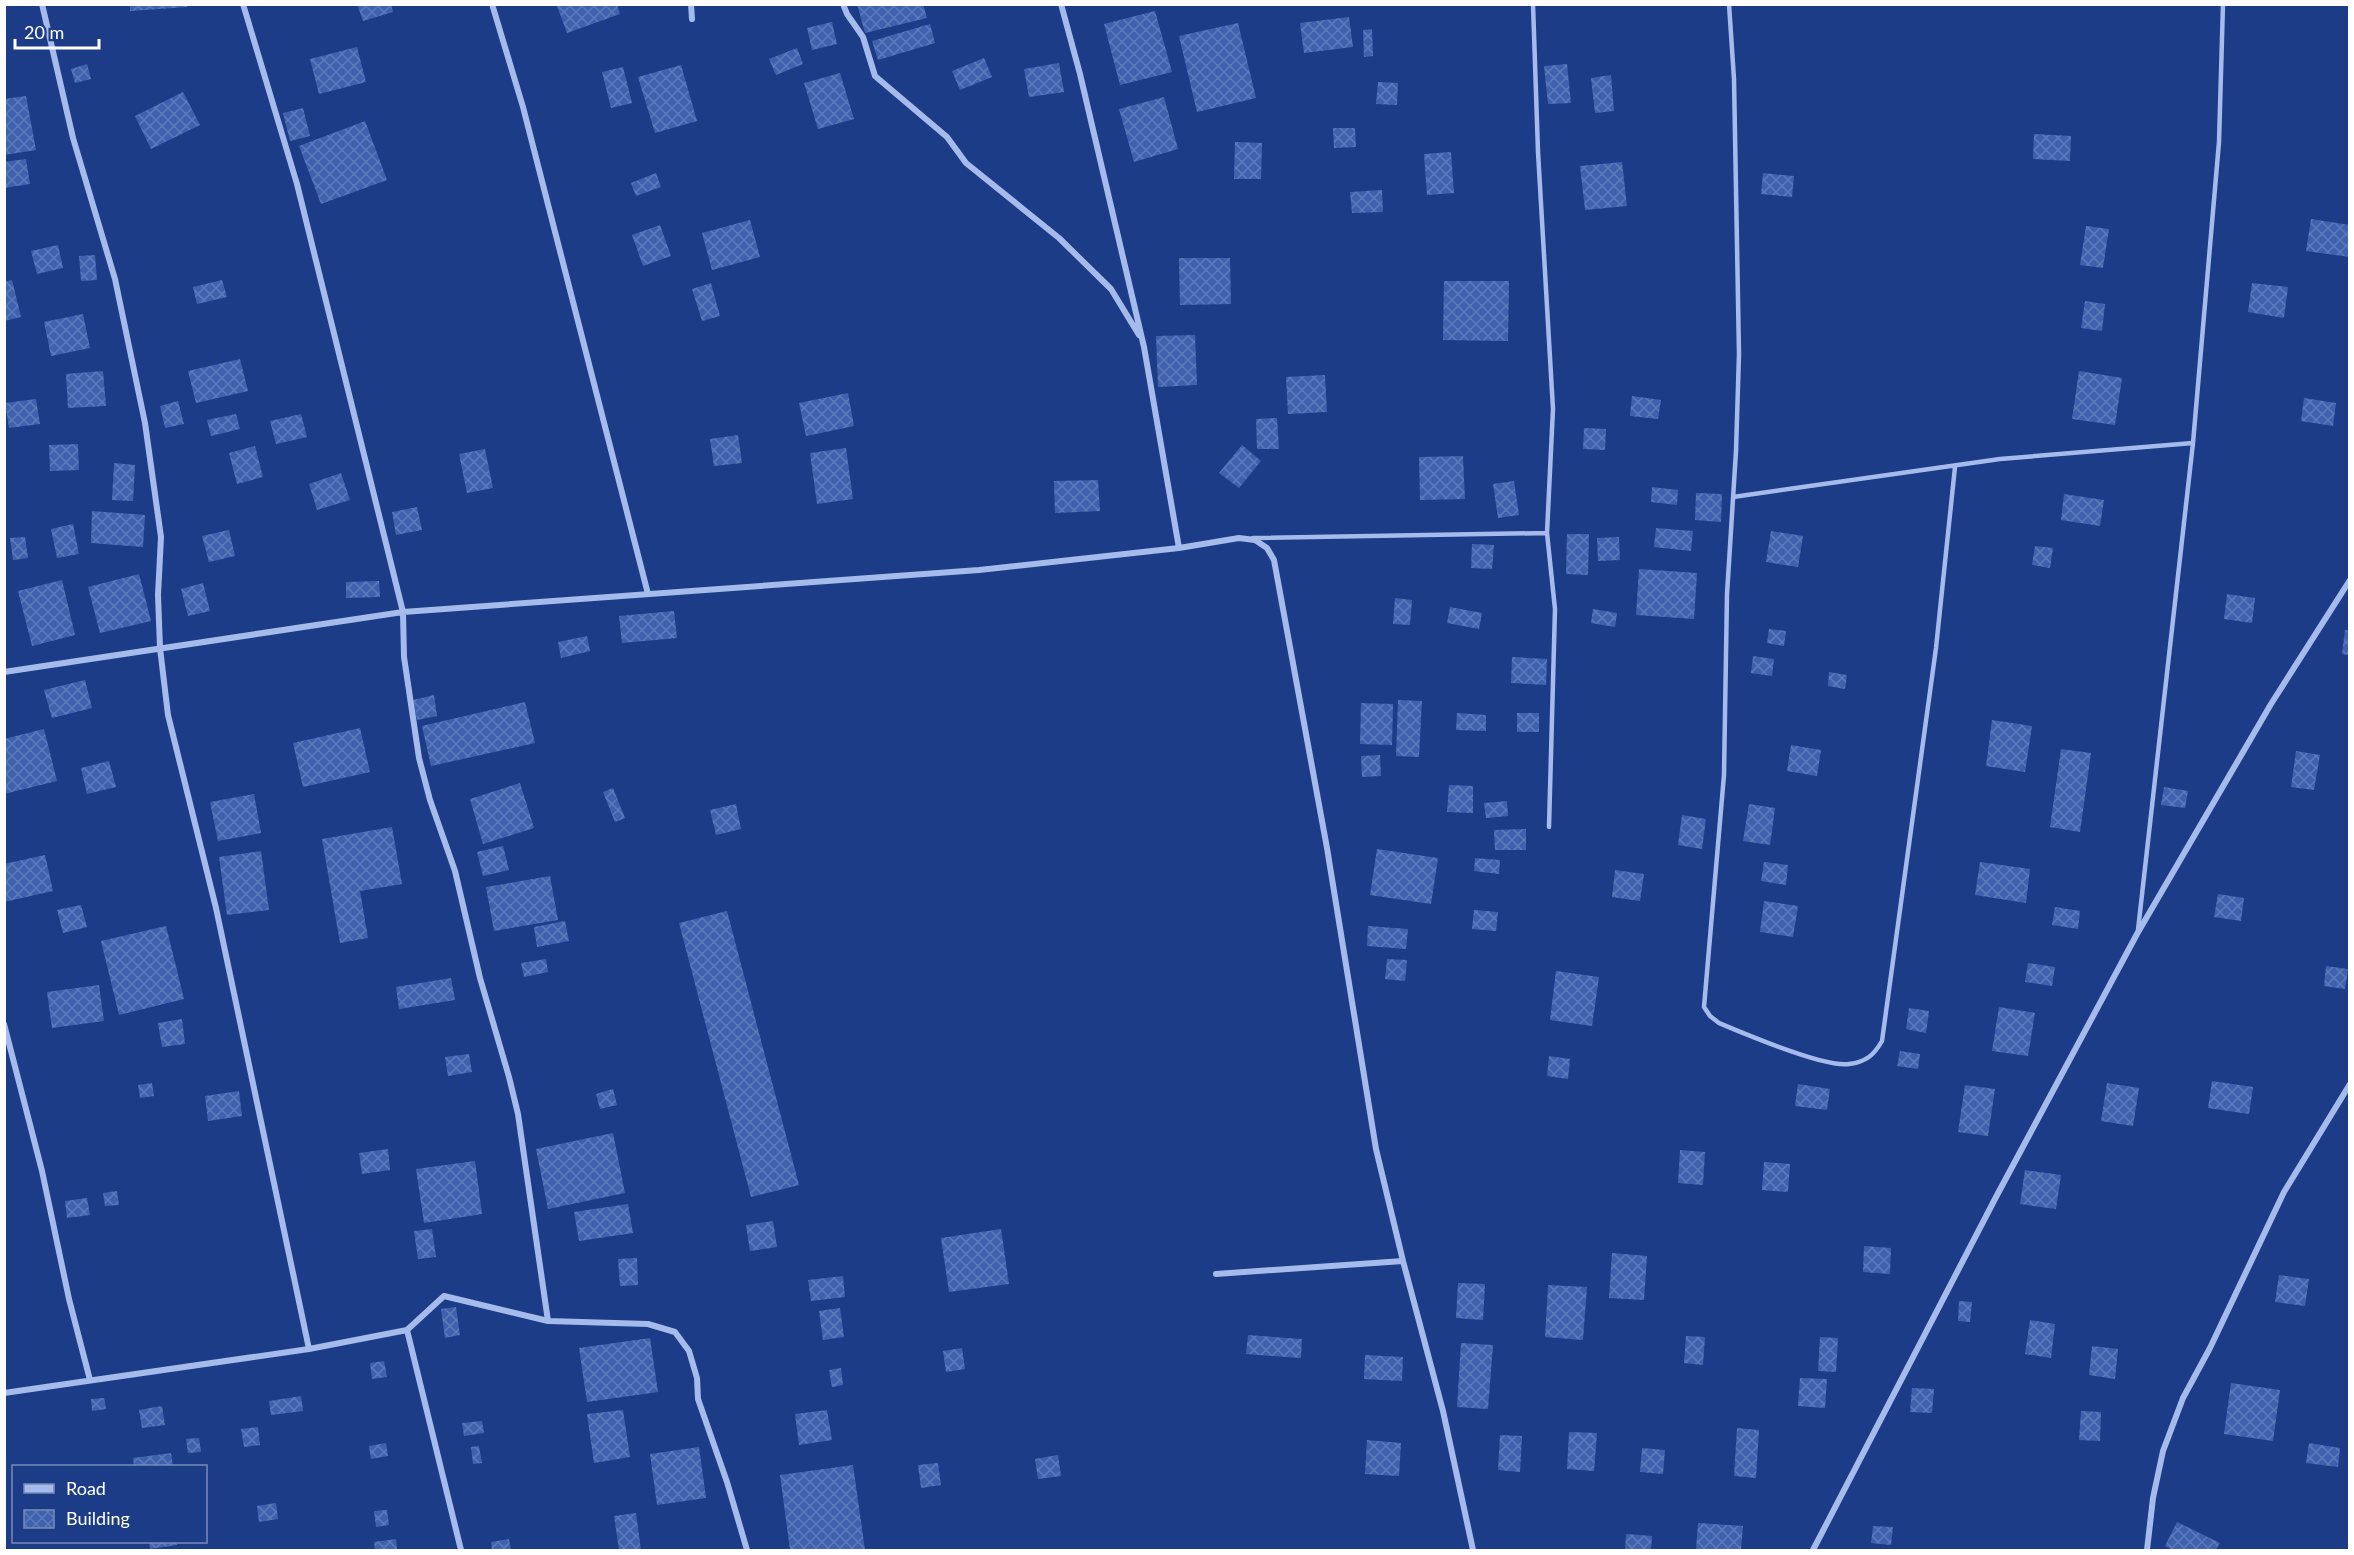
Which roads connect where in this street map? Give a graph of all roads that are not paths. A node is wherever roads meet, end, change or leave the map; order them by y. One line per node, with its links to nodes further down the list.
1 (42, 4): 21 (street)
2 (243, 4): 20 (street)
3 (492, 4): 19 (street)
4 (691, 4): 10 (street)
5 (843, 4): 11 (street)
6 (1061, 4): 11 (street)
7 (1533, 4): 15 (lane)
8 (1729, 4): 14 (lane)
9 (2223, 4): 12 (lane)
10 (692, 19)
11 (1144, 346): 17 (street)
12 (2193, 443): 13 (lane); 24 (lane)
13 (1955, 467): 14 (lane); 14 (lane)
14 (1733, 497)
15 (1547, 533): 16 (lane); 23 (lane)
16 (1239, 538): 17 (street); 27 (street)
17 (1179, 548): 19 (street)
18 (2349, 580): 24 (street)
19 (648, 594): 20 (street)
20 (403, 612): 21 (street); 29 (street)
21 (160, 648): 22 (street); 31 (street)
22 (4, 672)
23 (1549, 827)
24 (2137, 934): 37 (street)
25 (4, 1024): 32 (street)
26 (2349, 1084): 38 (street)
27 (1403, 1262): 28 (street); 36 (street)
28 (1216, 1274)
29 (548, 1321): 30 (street); 35 (street)
30 (407, 1330): 31 (street); 34 (street)
31 (309, 1349): 32 (street)
32 (90, 1380): 33 (street)
33 (4, 1393)
34 (460, 1551)
35 (747, 1551)
36 (1473, 1551)
37 (1813, 1551)
38 (2147, 1551)

